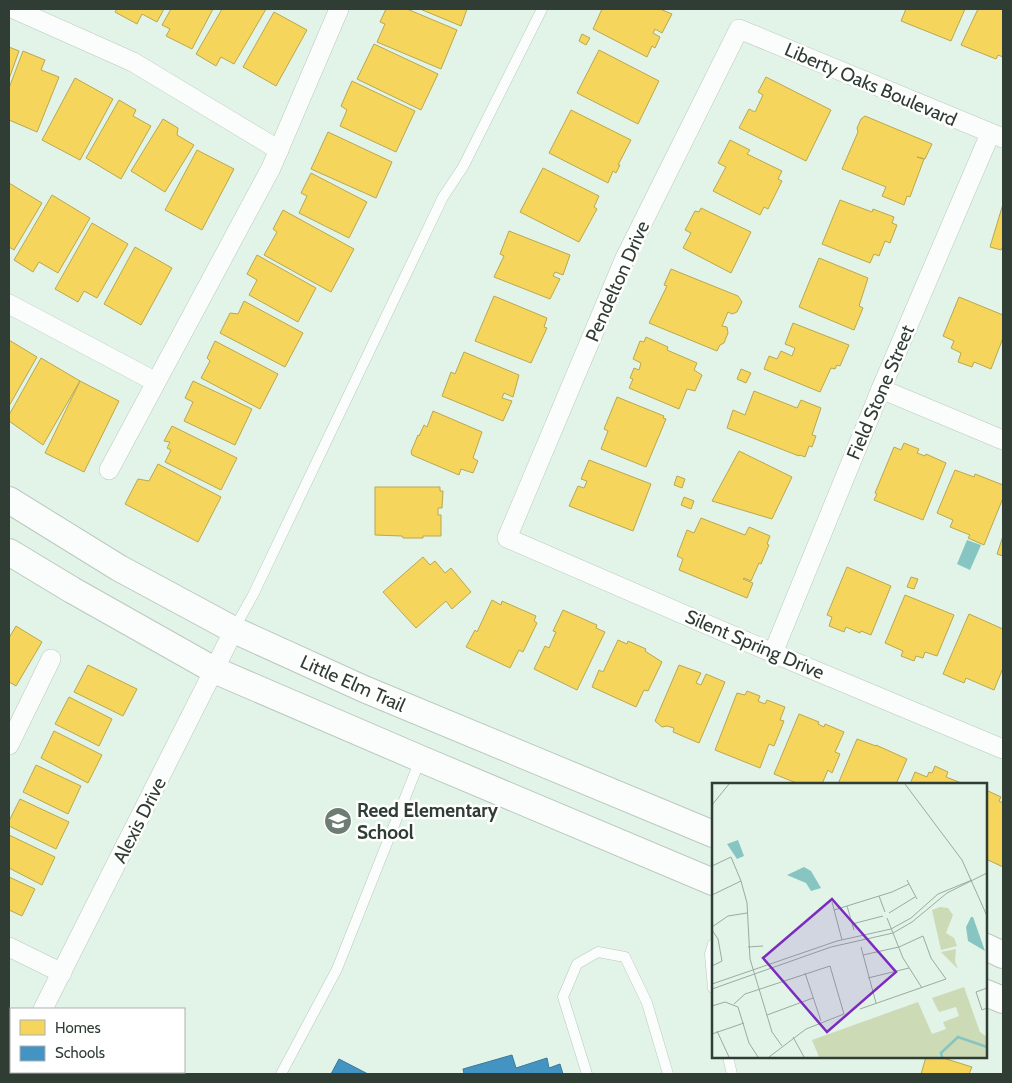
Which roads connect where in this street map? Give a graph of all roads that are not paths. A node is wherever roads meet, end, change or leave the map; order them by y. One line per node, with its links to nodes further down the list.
1 (14, 9): 6 (street)
2 (339, 9): 6 (street)
3 (542, 9): 15 (lane)
4 (739, 29): 5 (street, Liberty Oaks Boulevard); 13 (street, Pendelton Drive)
5 (997, 136): 9 (street, Field Stone Street)
6 (278, 150): 8 (street)
7 (9, 304): 8 (street)
8 (156, 382): 11 (street)
9 (881, 389): 10 (street); 16 (street, Field Stone Street)
10 (1003, 440)
11 (109, 470)
12 (9, 500): 15 (street, Little Elm Trail)
13 (507, 538): 16 (street, Silent Spring Drive)
14 (9, 552): 18 (street)
15 (234, 630): 18 (street, Alexis Drive); 22 (street, Little Elm Trail)
16 (773, 653): 20 (street, Silent Spring Drive)
17 (51, 659): 19 (street)
18 (214, 670): 21 (street); 28 (street, Alexis Drive)
19 (11, 732)
20 (1003, 749)
21 (421, 759): 23 (street); 34 (lane)
22 (712, 834)
23 (712, 882)
24 (9, 947): 28 (street)
25 (712, 947): 29 (lane)
26 (987, 947): 27 (street)
27 (1003, 955)
28 (62, 973): 32 (street, Alexis Drive)
29 (712, 977)
30 (987, 993): 31 (street)
31 (1003, 1000)
32 (44, 1008)
33 (728, 1058): 37 (lane)
34 (281, 1074)
35 (587, 1074): 36 (lane)
36 (668, 1074)
37 (732, 1074)

